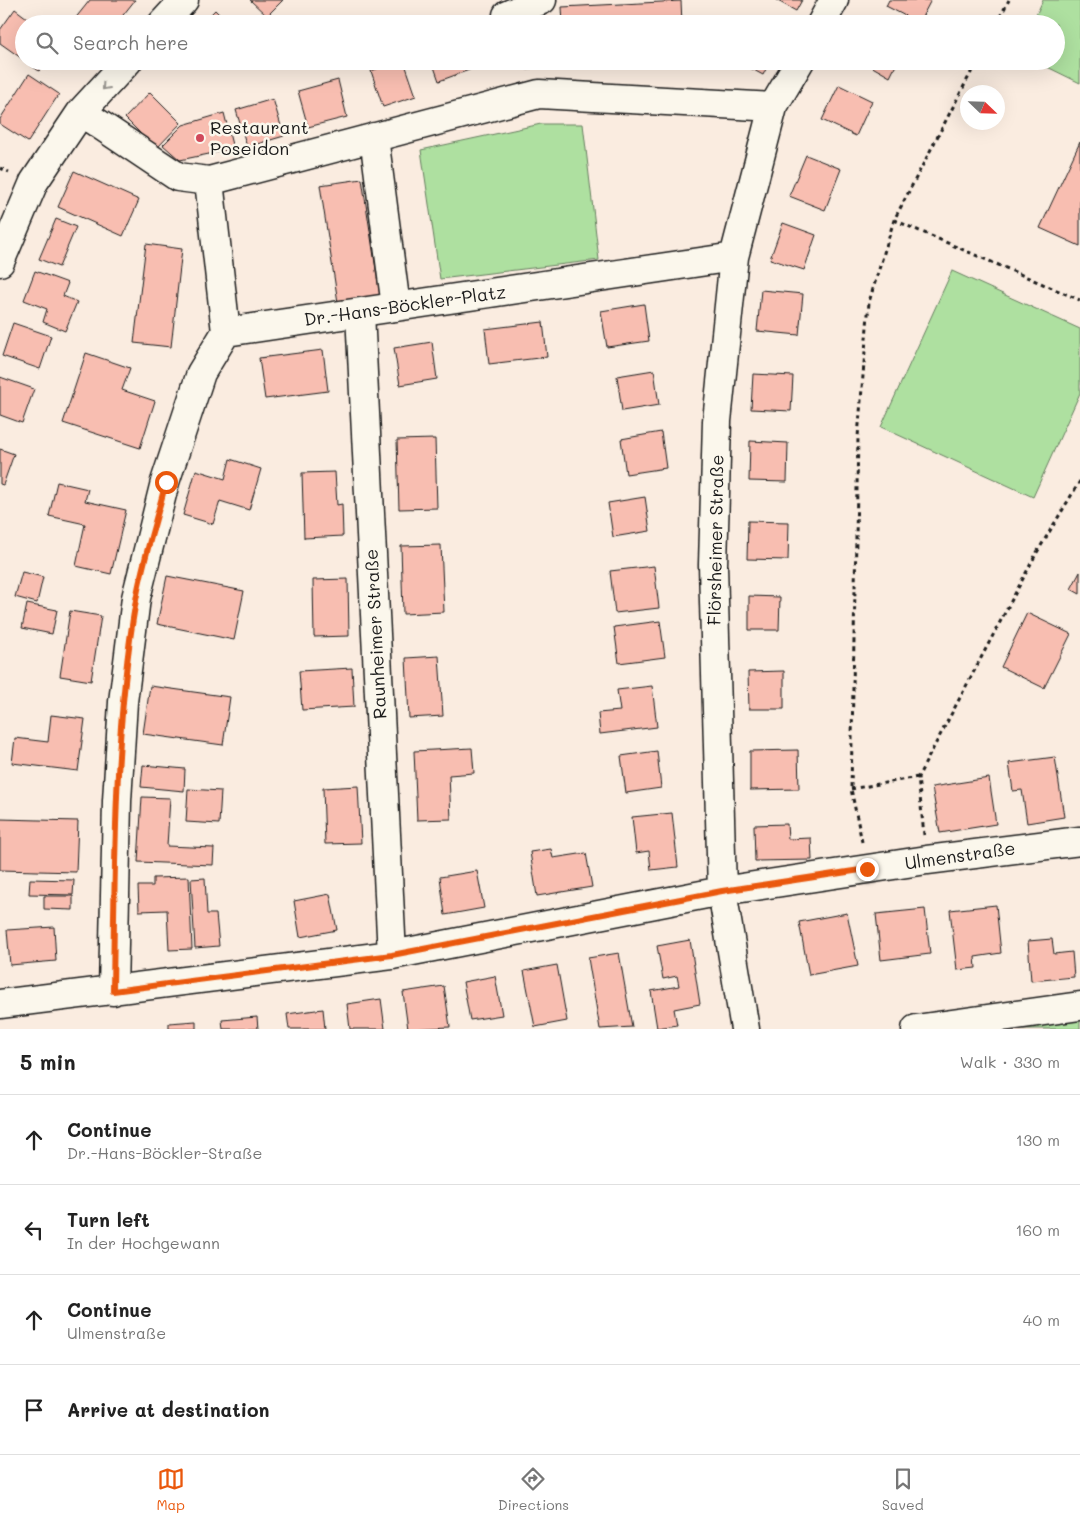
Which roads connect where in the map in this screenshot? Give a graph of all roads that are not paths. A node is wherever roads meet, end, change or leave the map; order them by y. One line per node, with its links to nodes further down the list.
1 (184, 0): 4 (street)
2 (542, 0): 5 (street)
3 (834, 0): 6 (street)
4 (170, 15)
5 (507, 15)
6 (826, 15)
7 (120, 70): 10 (street, one-way to 10)
8 (795, 70): 9 (street, Flörsheimer Straße)
9 (774, 107): 11 (street); 13 (street, Flörsheimer Straße)
10 (81, 112): 12 (street); 14 (street)
11 (374, 137): 12 (street); 15 (street)
12 (209, 181): 17 (street)
13 (734, 257): 15 (street, Dr.-Hans-Böckler-Platz); 19 (street, Flörsheimer Straße)
14 (0, 262)
15 (396, 307): 16 (street, Dr.-Hans-Böckler-Platz)
16 (360, 313): 17 (street, Dr.-Hans-Böckler-Platz); 20 (street, Raunheimer Straße)
17 (226, 332): 21 (street)
18 (1080, 841): 19 (street, Ulmenstraße)
19 (722, 891): 20 (street, Ulmenstraße); 24 (street, Flörsheimer Straße)
20 (392, 955): 21 (street, Ulmenstraße)
21 (113, 991): 22 (street, Ulmenstraße)
22 (0, 1004)
23 (1080, 1006): 25 (street)
24 (745, 1029)
25 (916, 1029)

